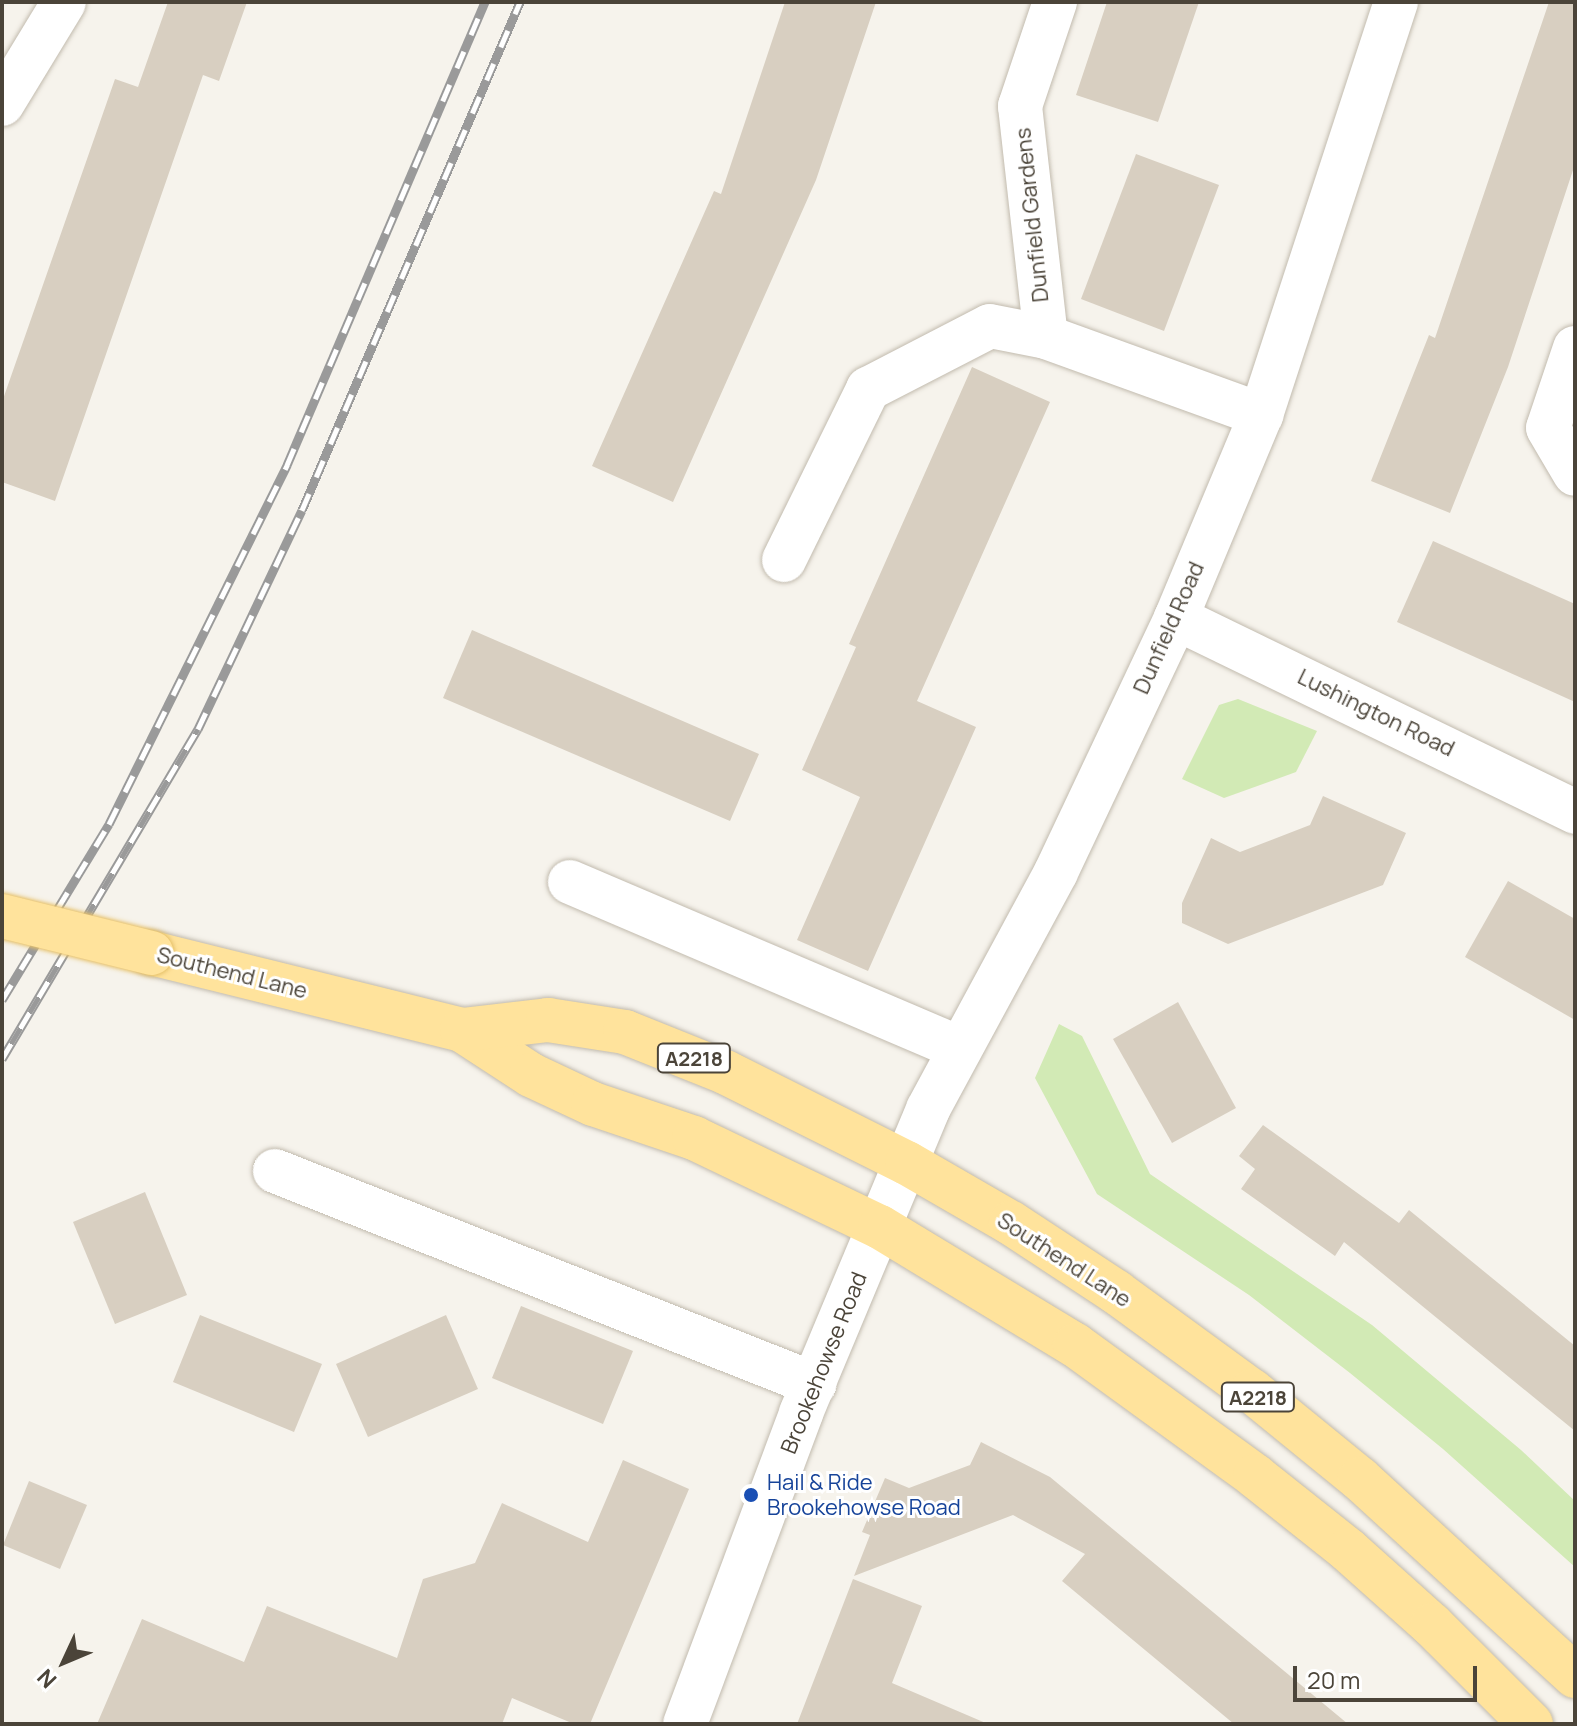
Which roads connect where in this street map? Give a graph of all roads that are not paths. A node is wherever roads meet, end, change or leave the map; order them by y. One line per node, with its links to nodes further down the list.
1 (64, 2): 4 (street)
2 (1055, 2): 5 (street, Dunfield Gardens)
3 (1396, 2): 7 (street, Dunfield Road)
4 (2, 104)
5 (1046, 337): 7 (street, Dunfield Gardens); 9 (street, Dunfield Gardens)
6 (1575, 348): 8 (street)
7 (1261, 415): 10 (street, Dunfield Road)
8 (1575, 474)
9 (784, 560)
10 (1176, 618): 11 (street, Lushington Road); 15 (street, Dunfield Road)
11 (1575, 812)
12 (570, 882): 15 (street)
13 (2, 916): 14 (main road, Southend Lane / A2218, bridge)
14 (462, 1030): 16 (main road, Southend Lane / A2218); 18 (main road, Southend Lane / A2218)
15 (960, 1048): 16 (street, Dunfield Road)
16 (907, 1163): 18 (street, Dunfield Road); 20 (main road, Southend Lane / A2218)
17 (275, 1171): 19 (street)
18 (880, 1227): 19 (street, Brookehowse Road); 22 (main road, Southend Lane / A2218)
19 (814, 1384): 21 (street, Brookehowse Road)
20 (1575, 1676)
21 (685, 1724)
22 (1531, 1724)

